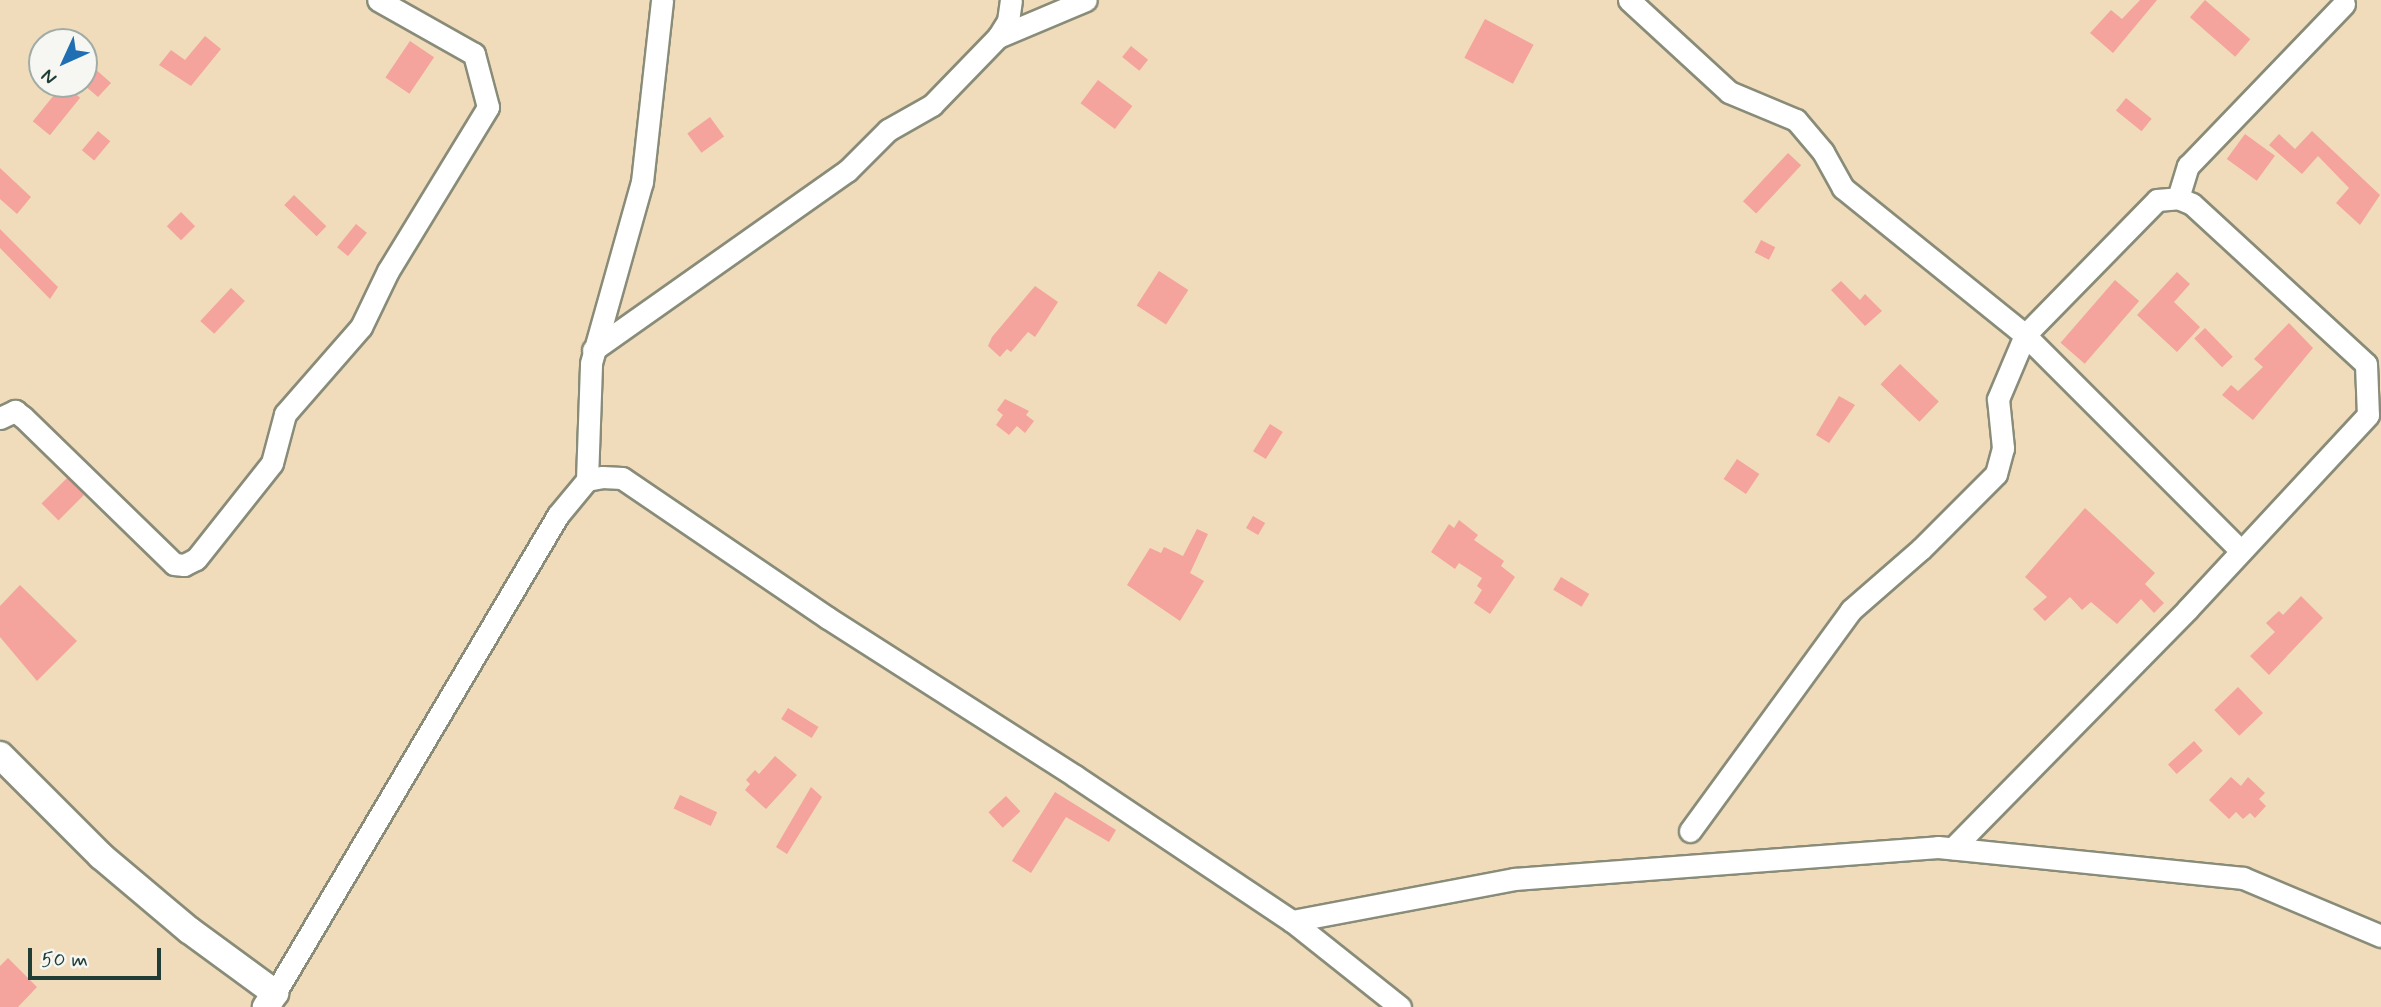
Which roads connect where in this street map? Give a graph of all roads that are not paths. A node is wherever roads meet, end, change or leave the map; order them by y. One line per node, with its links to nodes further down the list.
1 (378, 0): 11 (street)
2 (662, 0): 10 (street)
3 (1011, 0): 7 (street)
4 (1086, 0): 7 (street)
5 (1629, 0): 9 (street)
6 (2344, 4): 8 (street)
7 (998, 37): 10 (street)
8 (2178, 198): 9 (street); 13 (street)
9 (2025, 335): 13 (street); 15 (street)
10 (593, 350): 12 (street)
11 (0, 418)
12 (587, 480): 17 (street); 19 (street)
13 (2239, 549): 16 (street)
14 (0, 755): 19 (street)
15 (1690, 831)
16 (1952, 848): 17 (street); 18 (street)
17 (1293, 921): 20 (street)
18 (2381, 936)
19 (270, 1000)
20 (1400, 1007)

